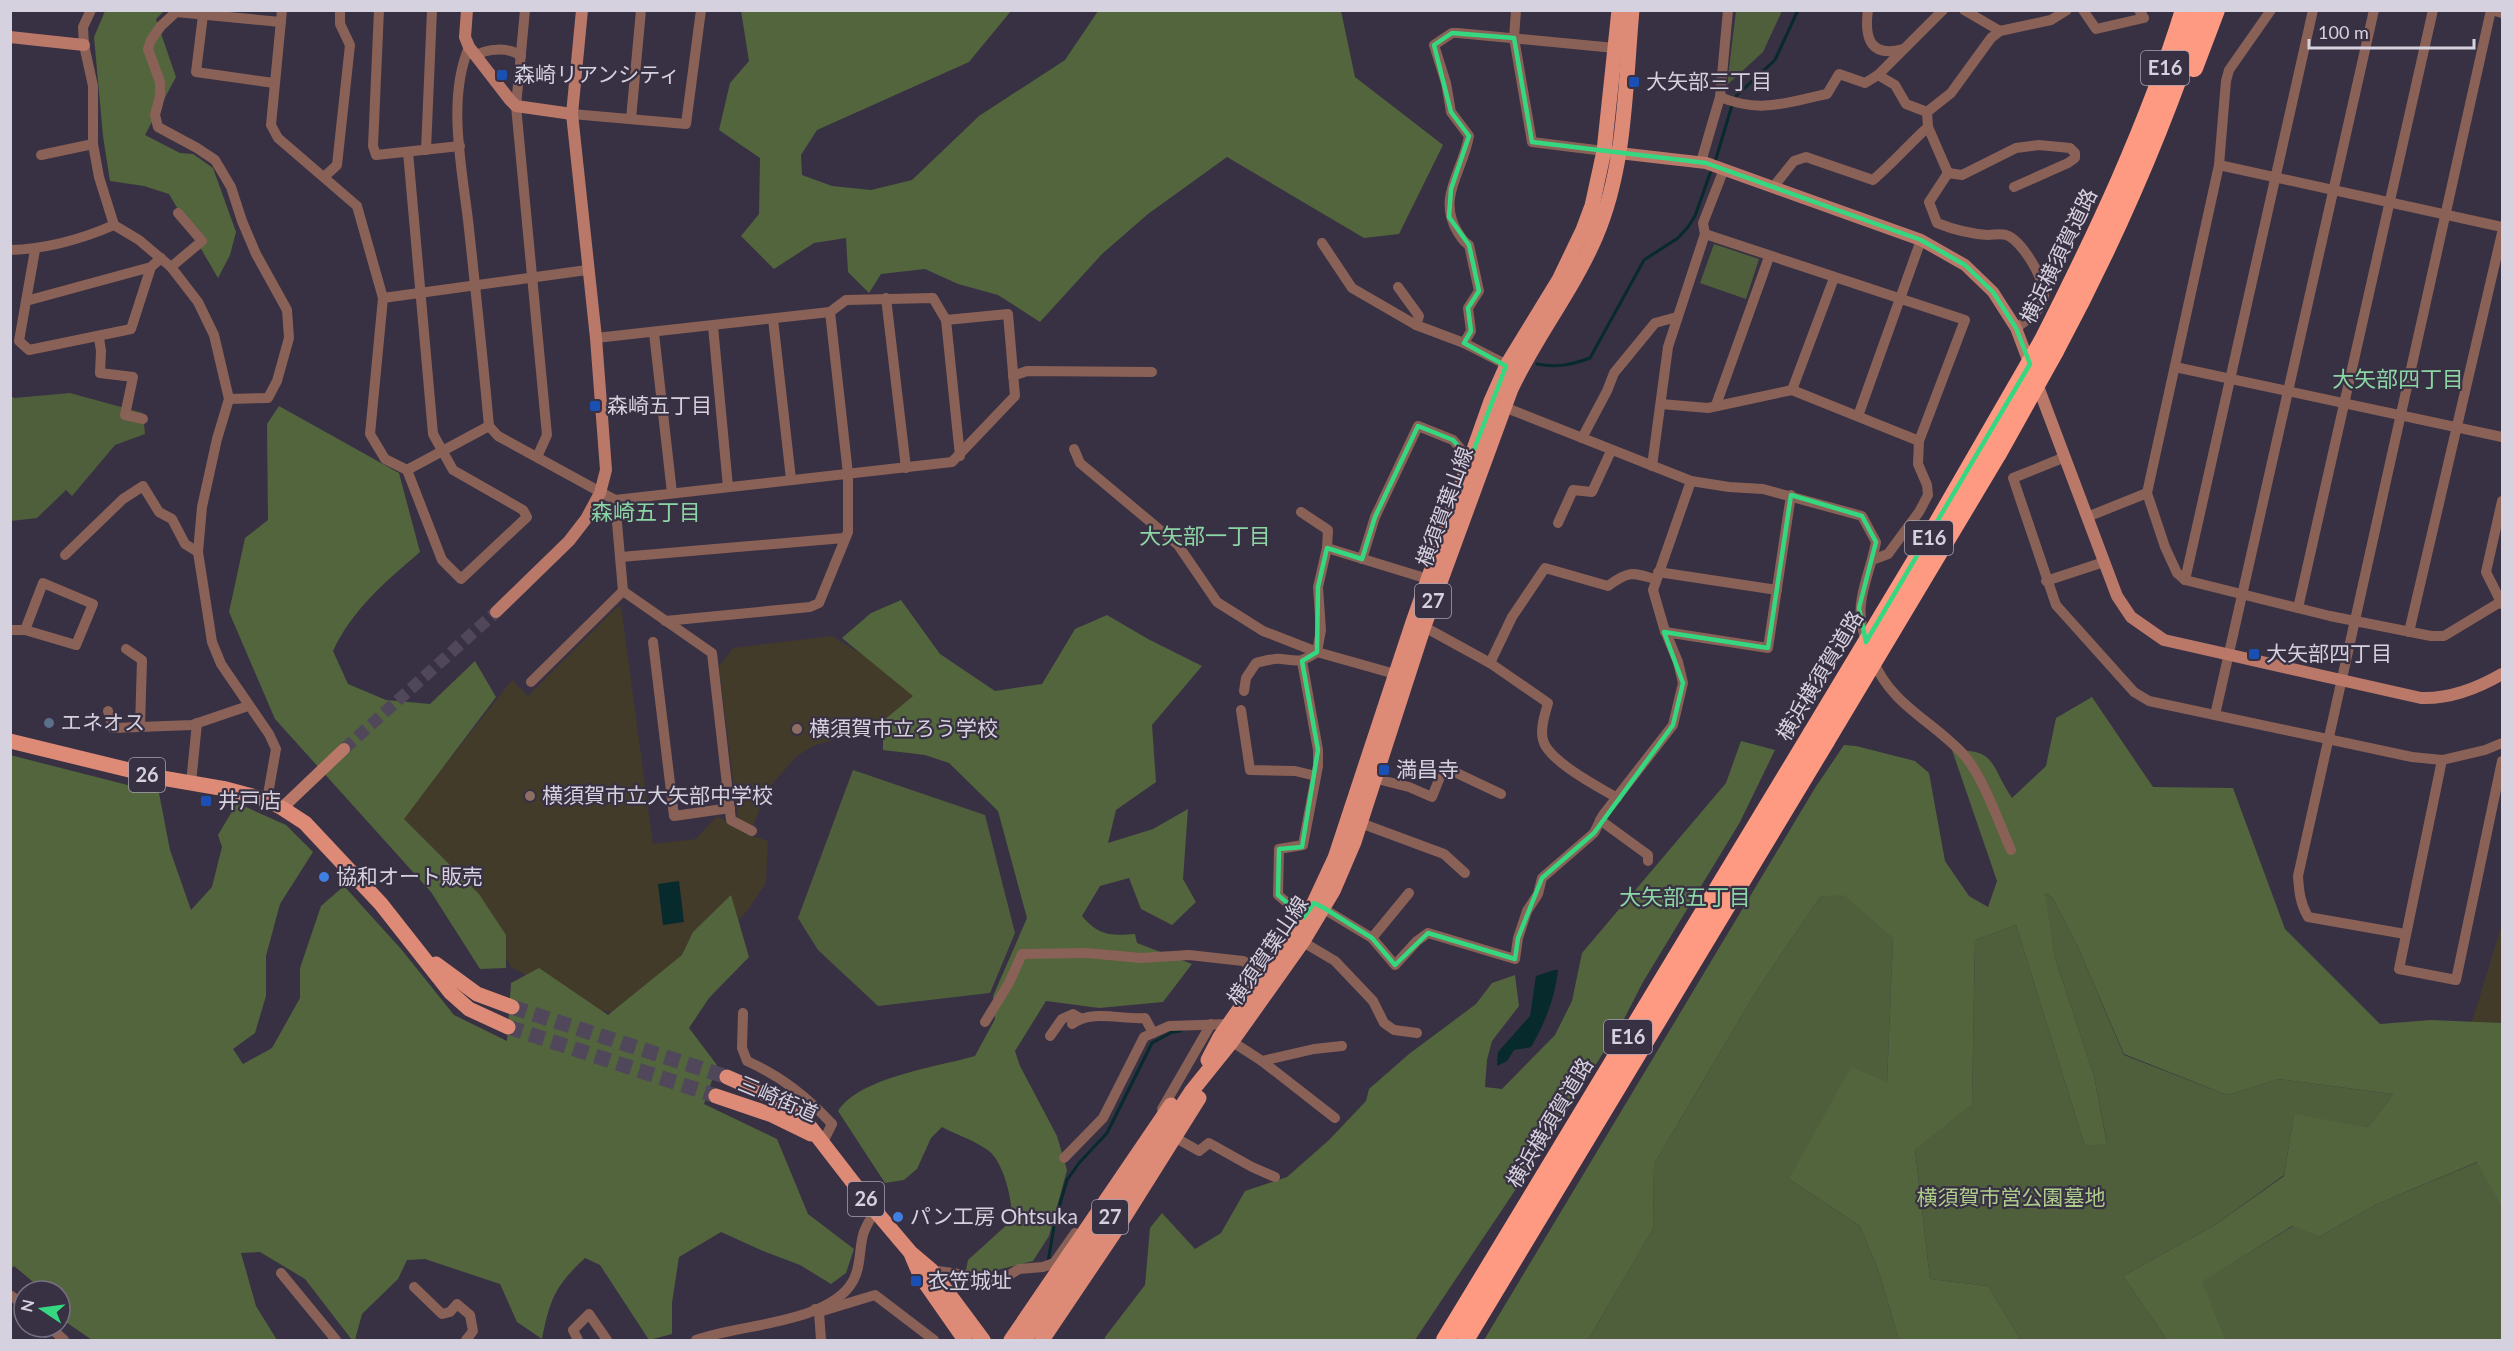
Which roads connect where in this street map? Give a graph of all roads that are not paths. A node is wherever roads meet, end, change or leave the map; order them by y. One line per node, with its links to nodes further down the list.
1 (91, 10): 36 (street)
2 (340, 10): 60 (street)
3 (379, 10): 53 (street)
4 (432, 10): 52 (street)
5 (467, 10): 39 (street)
6 (525, 10): 40 (street)
7 (582, 10): 46 (street)
8 (641, 10): 47 (street)
9 (701, 10): 47 (street)
10 (1516, 10): 35 (street)
11 (1619, 10): 37 (main road, 横須賀葉山線 / 27)
12 (1632, 10): 54 (main road, 横須賀葉山線 / 27)
13 (1728, 10): 43 (street)
14 (1868, 10): 38 (street)
15 (1943, 10): 38 (street)
16 (1964, 10): 33 (street)
17 (2067, 10): 31 (street)
18 (2083, 10): 19 (street)
19 (2139, 10)
20 (2174, 10): 48 (highway)
21 (2184, 10): 48 (highway, 横浜横須賀道路 / E16)
22 (2202, 10): 85 (highway, 横浜横須賀道路 / E16)
23 (2216, 10): 85 (highway)
24 (2271, 10): 57 (street)
25 (2313, 10): 61 (street)
26 (2374, 10): 64 (street)
27 (2433, 10): 65 (street)
28 (2491, 10): 29 (street); 67 (street)
29 (2502, 13)
30 (203, 15): 32 (street); 42 (street); 110 (street)
31 (2052, 15): 33 (street)
32 (281, 16): 42 (street)
33 (2000, 31): 45 (street)
34 (10, 37): 36 (street)
35 (1514, 38): 37 (street); 54 (street); 101 (street)
36 (84, 45): 50 (street)
37 (1615, 48): 54 (main road, 横須賀葉山線 / 27)
38 (1904, 48): 41 (street)
39 (472, 52): 40 (street); 44 (street); 51 (street)
40 (521, 56): 44 (street)
41 (1878, 75): 43 (street); 45 (street)
42 (274, 83): 60 (street)
43 (1723, 99): 56 (street)
44 (516, 106): 46 (street); 81 (street)
45 (1927, 112): 49 (street)
46 (572, 114): 47 (street); 80 (street)
47 (631, 119)
48 (2144, 125): 102 (highway, 横浜横須賀道路 / E16)
49 (1928, 127): 59 (street); 62 (street)
50 (93, 144): 55 (street); 68 (street)
51 (460, 146): 52 (street); 83 (street)
52 (426, 150): 53 (street)
53 (408, 152): 86 (street)
54 (1612, 152): 56 (street); 103 (main road, 横須賀葉山線 / 27); 112 (main road, 横須賀葉山線 / 27)
55 (41, 155)
56 (1703, 162): 58 (street)
57 (2219, 165): 61 (street); 104 (street)
58 (1722, 168): 62 (street); 71 (street)
59 (1948, 173): 63 (street); 97 (street)
60 (324, 177): 87 (street)
61 (2276, 177): 64 (street); 107 (street)
62 (1774, 186): 72 (street)
63 (2014, 187)
64 (2332, 190): 65 (street); 109 (street)
65 (2390, 202): 67 (street); 111 (street)
66 (178, 213): 79 (street)
67 (2445, 214): 69 (street); 115 (street)
68 (114, 225): 75 (street); 77 (street)
69 (2502, 227)
70 (2502, 233): 119 (street)
71 (1705, 234): 76 (street); 92 (street)
72 (1921, 240): 89 (street); 97 (street)
73 (1322, 243): 95 (street)
74 (10, 250): 75 (street)
75 (35, 250): 90 (street)
76 (1769, 257): 82 (street); 114 (street)
77 (161, 258): 78 (street); 79 (street)
78 (151, 267): 90 (street); 99 (street)
79 (171, 267): 110 (street)
80 (587, 270): 81 (street); 100 (street)
81 (532, 276): 83 (street); 126 (street)
82 (1834, 278): 89 (street); 108 (street)
83 (475, 285): 86 (street); 118 (street)
84 (1398, 287): 95 (street)
85 (2086, 293): 102 (highway, 横浜横須賀道路 / E16)
86 (420, 294): 87 (street); 125 (street)
87 (383, 298): 132 (street)
88 (886, 298): 91 (street); 94 (street); 131 (street)
89 (1899, 299): 116 (street); 122 (street)
90 (26, 301): 99 (street)
91 (830, 312): 93 (street); 133 (street)
92 (1677, 317): 113 (street); 121 (street)
93 (773, 319): 96 (street); 134 (street)
94 (946, 320): 106 (street); 127 (street)
95 (1416, 325): 101 (street)
96 (713, 326): 98 (street); 136 (street)
97 (2016, 328): 128 (street)
98 (654, 333): 100 (street); 138 (street)
99 (99, 338): 117 (street)
100 (596, 338): 137 (street)
101 (1464, 343): 103 (street)
102 (2049, 346): 189 (highway, 横浜横須賀道路 / E16, bridge)
103 (1507, 365): 112 (main road, 横須賀葉山線 / 27)
104 (2175, 367): 107 (street); 139 (street)
105 (1152, 372): 106 (street)
106 (1013, 376): 127 (street)
107 (2230, 378): 109 (street); 157 (street)
108 (1792, 390): 114 (street); 116 (street)
109 (2288, 391): 111 (street); 161 (street)
110 (229, 399): 149 (street)
111 (2344, 403): 115 (street); 163 (street)
112 (1498, 404): 121 (street); 129 (main road, 横須賀葉山線 / 27); 167 (main road, 横須賀葉山線 / 27)
113 (1662, 404): 114 (street); 130 (street)
114 (1716, 405)
115 (2400, 415): 119 (street); 166 (street)
116 (1858, 416): 122 (street)
117 (143, 419)
118 (489, 426): 125 (street); 126 (street)
119 (2458, 427): 120 (street); 171 (street)
120 (2502, 437)
121 (1582, 438): 124 (street)
122 (1919, 441): 153 (street)
123 (1074, 449): 174 (street)
124 (1611, 451): 130 (street); 145 (street)
125 (442, 453): 132 (street); 132 (street)
126 (537, 456): 137 (street)
127 (960, 456): 131 (street)
128 (2065, 457): 144 (street); 158 (street)
129 (1470, 460): 152 (street); 156 (main road, 横須賀葉山線 / 27)
130 (1652, 466): 135 (street)
131 (906, 468): 133 (street)
132 (407, 470)
133 (848, 474): 134 (street); 147 (street)
134 (791, 479): 136 (street)
135 (1691, 481): 140 (street); 155 (street)
136 (728, 487): 138 (street)
137 (600, 493): 141 (street); 164 (street)
138 (672, 493): 141 (street)
139 (2147, 493): 144 (street); 157 (street)
140 (1791, 495): 153 (street); 159 (street)
141 (615, 500): 151 (street)
142 (2502, 501): 146 (street)
143 (1301, 512): 148 (street)
144 (2087, 517): 154 (street)
145 (1558, 523)
146 (2499, 531): 162 (street)
147 (844, 538): 151 (street); 165 (street)
148 (1327, 549): 152 (street); 174 (street)
149 (198, 552): 150 (street); 183 (street)
150 (65, 555)
151 (621, 557): 160 (street)
152 (1362, 559): 156 (street)
153 (1872, 560): 207 (street)
154 (2104, 562): 158 (street); 175 (street)
155 (1657, 576): 159 (street); 170 (street); 177 (street)
156 (1428, 579): 167 (main road, 横須賀葉山線 / 27)
157 (2185, 580): 161 (street)
158 (2046, 581): 186 (street)
159 (1777, 590): 170 (street)
160 (624, 591): 165 (street); 180 (street)
161 (2242, 594): 163 (street); 175 (street)
162 (2502, 602): 171 (street)
163 (2298, 608): 166 (street)
164 (496, 612)
165 (665, 621): 203 (street)
166 (2355, 621): 171 (street); 181 (street)
167 (1418, 624): 177 (street); 178 (main road, 横須賀葉山線 / 27); 197 (main road, 横須賀葉山線 / 27)
168 (10, 630): 169 (street)
169 (26, 630): 169 (street)
170 (1665, 632): 200 (street)
171 (2409, 632)
172 (653, 642): 203 (street)
173 (126, 649): 188 (street)
174 (1317, 652): 176 (street); 178 (street)
175 (2228, 656): 181 (street); 186 (street)
176 (1302, 661): 182 (street); 196 (street)
177 (1490, 663): 200 (street)
178 (1395, 674): 197 (main road, 横須賀葉山線 / 27)
179 (2502, 674): 181 (street)
180 (531, 682)
181 (2342, 682): 190 (street)
182 (1244, 691)
183 (248, 706): 187 (street); 201 (street)
184 (1241, 710): 196 (street)
185 (108, 711): 188 (street)
186 (2215, 715): 190 (street)
187 (197, 723): 188 (street); 198 (street)
188 (140, 728)
189 (1819, 737): 239 (highway, 横浜横須賀道路 / E16); 260 (highway, 横浜横須賀道路 / E16)
190 (2329, 738): 194 (street); 213 (street)
191 (10, 741): 198 (main road, 26)
192 (2502, 743): 194 (street)
193 (344, 750): 202 (street)
194 (2442, 760): 213 (street)
195 (2502, 760): 213 (street)
196 (1316, 776): 212 (street)
197 (1369, 777): 199 (street); 205 (main road, 横須賀葉山線 / 27)
198 (191, 783): 201 (main road, 26)
199 (1501, 794)
200 (1617, 798): 204 (street)
201 (267, 800): 202 (main road, 26)
202 (282, 808): 214 (main road, 26)
203 (730, 808): 206 (street)
204 (1600, 820): 208 (street); 216 (street)
205 (1355, 821): 209 (street); 211 (main road, 横須賀葉山線 / 27)
206 (752, 831)
207 (2011, 850)
208 (1648, 861)
209 (1465, 873)
210 (1409, 893): 216 (street)
211 (1319, 906): 212 (main road, 横須賀葉山線 / 27); 215 (main road, 横須賀葉山線 / 27); 216 (street)
212 (1304, 916): 215 (main road, 横須賀葉山線 / 27)
213 (2405, 934)
214 (408, 938): 218 (main road, 26); 220 (main road, 26)
215 (1298, 938): 217 (main road, 横須賀葉山線 / 27); 227 (street); 229 (main road, 横須賀葉山線 / 27)
216 (1372, 938)
217 (1265, 974): 222 (street); 224 (main road, 横須賀葉山線 / 27)
218 (477, 994): 219 (main road, 26); 220 (main road)
219 (512, 1007)
220 (469, 1009): 225 (main road, 26)
221 (743, 1013): 236 (street)
222 (985, 1022)
223 (1211, 1024): 224 (street); 226 (street); 242 (street)
224 (1230, 1024): 229 (main road, 横須賀葉山線 / 27)
225 (508, 1027)
226 (1154, 1033): 228 (street); 237 (street)
227 (1417, 1034)
228 (1050, 1036)
229 (1226, 1039): 231 (street); 235 (main road); 247 (main road, 横須賀葉山線 / 27); 247 (main road)
230 (1342, 1046): 231 (street)
231 (1262, 1061): 234 (street)
232 (727, 1077): 236 (main road, 三崎街道 / 26)
233 (716, 1096): 236 (main road, 三崎街道 / 26)
234 (1335, 1118)
235 (1176, 1138): 238 (street); 257 (main road)
236 (823, 1142): 240 (main road, 三崎街道 / 26)
237 (1064, 1158)
238 (1275, 1177)
239 (1530, 1200): 258 (highway); 259 (highway, 横浜横須賀道路 / E16)
240 (875, 1210): 241 (main road, 三崎街道 / 26); 245 (street)
241 (911, 1253): 242 (main road, 三崎街道 / 26); 255 (main road, 三崎街道 / 26)
242 (931, 1270): 256 (main road, 三崎街道 / 26)
243 (281, 1273): 248 (street)
244 (414, 1287): 249 (street)
245 (817, 1311): 246 (street); 253 (street); 254 (street)
246 (714, 1337): 252 (street)
247 (1018, 1340)
248 (336, 1341)
249 (466, 1341)
250 (578, 1341): 251 (street)
251 (607, 1341)
252 (696, 1341)
253 (821, 1341)
254 (934, 1341)
255 (965, 1341)
256 (983, 1341)
257 (1042, 1341)
258 (1434, 1341)
259 (1445, 1341)
260 (1465, 1341)

